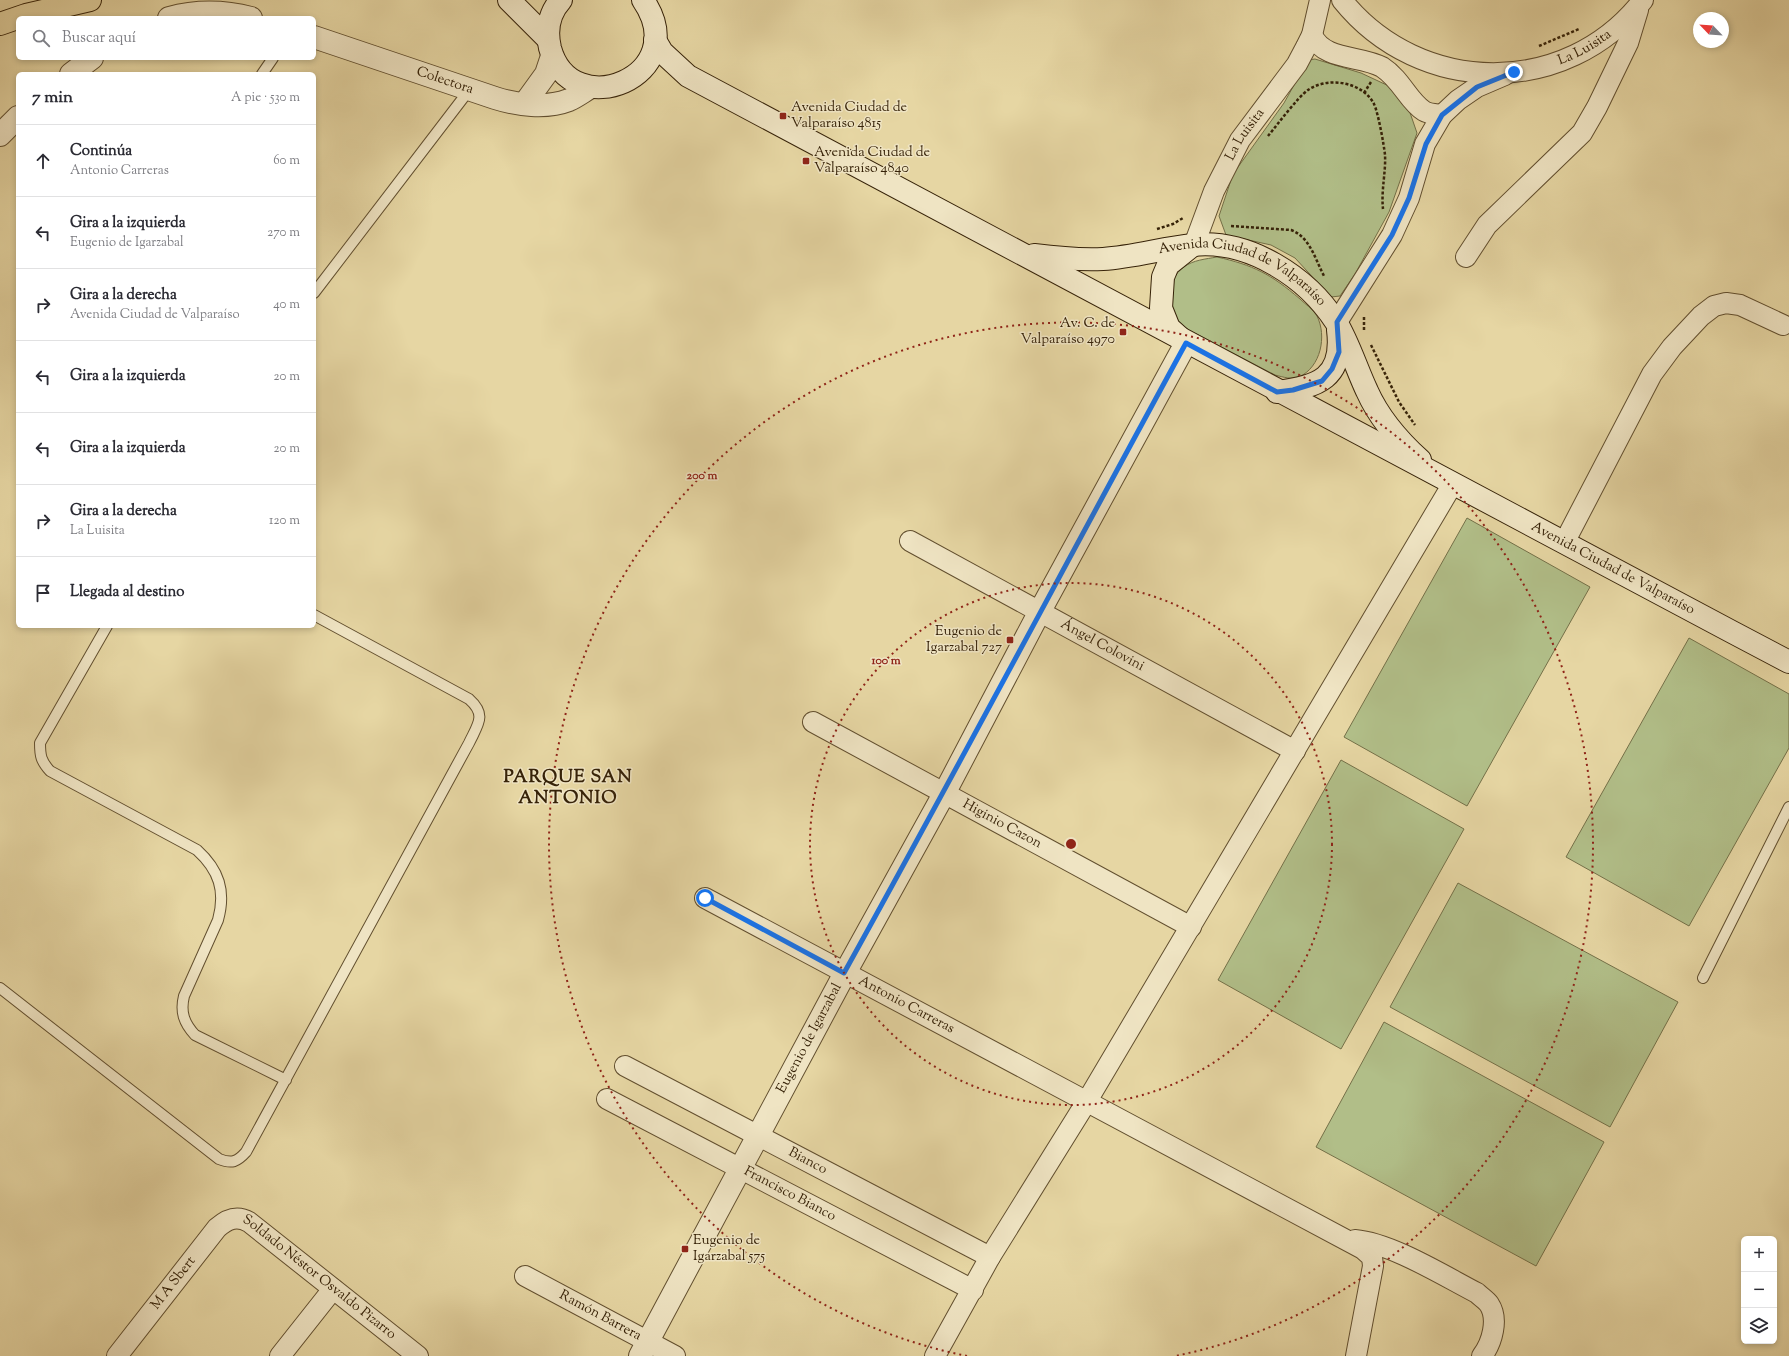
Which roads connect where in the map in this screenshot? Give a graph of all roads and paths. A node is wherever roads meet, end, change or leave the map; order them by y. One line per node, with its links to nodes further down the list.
1 (90, 0): 7 (highway)
2 (509, 0): 16 (main road)
3 (561, 0): 16 (main road)
4 (643, 0): 15 (main road)
5 (1642, 1): 23 (street, La Luisita); 39 (street)
6 (1347, 5): 10 (street); 20 (street, La Luisita)
7 (23, 16)
8 (176, 16): 9 (main road)
9 (236, 16)
10 (1316, 17): 30 (street); 33 (street, La Luisita)
11 (16, 18): 12 (highway)
12 (0, 24)
13 (1584, 26): 17 (path)
14 (316, 38): 27 (main road, Colectora)
15 (655, 40): 24 (main road); 25 (main road, Avenida Ciudad de Valparaíso)
16 (550, 48): 26 (main road); 29 (main road)
17 (1533, 48)
18 (89, 60): 21 (main road)
19 (272, 60): 22 (lane)
20 (1446, 66): 23 (street, La Luisita); 28 (street)
21 (74, 72)
22 (263, 72)
23 (1514, 72): 28 (street, La Luisita)
24 (638, 74): 25 (main road, Avenida Ciudad de Valparaíso); 26 (main road)
25 (688, 76): 38 (main road, Avenida Ciudad de Valparaíso)
26 (591, 87): 29 (main road, Colectora)
27 (470, 89): 29 (main road, Colectora); 41 (lane)
28 (1458, 100): 30 (street, La Luisita)
29 (525, 103)
30 (1442, 115): 36 (street, La Luisita)
31 (16, 119): 32 (main road)
32 (0, 135)
33 (1243, 135): 34 (street, La Luisita); 36 (path)
34 (1203, 220): 35 (path); 37 (street, La Luisita); 40 (path)
35 (1154, 230)
36 (1393, 233): 43 (street, La Luisita)
37 (1194, 245): 38 (main road, Avenida Ciudad de Valparaíso); 43 (main road, Avenida Ciudad de Valparaíso); 46 (main road)
38 (1023, 254): 46 (main road, Avenida Ciudad de Valparaíso)
39 (1466, 257)
40 (1324, 277)
41 (316, 290)
42 (1366, 310): 45 (path)
43 (1337, 322): 48 (main road); 50 (main road, Avenida Ciudad de Valparaíso)
44 (1783, 325): 52 (street)
45 (1367, 336)
46 (1186, 343): 48 (main road, Avenida Ciudad de Valparaíso); 53 (main road, Eugenio de Igarzabal)
47 (1370, 343): 49 (path)
48 (1277, 392): 50 (main road, Avenida Ciudad de Valparaíso)
49 (1419, 431)
50 (1444, 481): 52 (main road, Avenida Ciudad de Valparaíso); 58 (street)
51 (910, 541): 53 (street, Ángel Colovini)
52 (1564, 543): 56 (main road, Avenida Ciudad de Valparaíso)
53 (1040, 611): 58 (street, Ángel Colovini); 59 (main road, Eugenio de Igarzabal)
54 (316, 616): 67 (lane)
55 (106, 628): 67 (lane)
56 (1789, 662)
57 (813, 722): 59 (street, Higinio Cazon)
58 (1295, 751): 62 (street)
59 (945, 792): 62 (street, Higinio Cazon); 63 (main road, Eugenio de Igarzabal)
60 (1789, 807): 64 (lane)
61 (705, 898): 63 (street, Antonio Carreras)
62 (1191, 927): 69 (street)
63 (844, 973): 69 (street, Antonio Carreras); 70 (main road, Eugenio de Igarzabal)
64 (1703, 978)
65 (0, 988): 67 (lane)
66 (625, 1066): 70 (street, Bianco)
67 (286, 1080)
68 (606, 1099): 71 (street, Francisco Bianco)
69 (1087, 1101): 73 (street, Antonio Carreras); 74 (street)
70 (758, 1136): 71 (main road, Eugenio de Igarzabal); 74 (street, Bianco)
71 (742, 1168): 77 (street, Francisco Bianco); 78 (main road, Eugenio de Igarzabal)
72 (236, 1218): 76 (street, Soldado Néstor Osvaldo Pizarro); 79 (street, M A Sbert)
73 (1347, 1240): 84 (street, Antonio Carreras); 85 (street)
74 (990, 1257): 77 (street)
75 (525, 1276): 78 (street, Ramón Barrera)
76 (333, 1289): 80 (street); 81 (street, Soldado Néstor Osvaldo Pizarro)
77 (973, 1290): 83 (street)
78 (644, 1349): 82 (street, Ramón Barrera)
79 (117, 1356)
80 (280, 1356)
81 (418, 1356)
82 (675, 1356)
83 (935, 1356)
84 (1356, 1356)
85 (1482, 1356)

